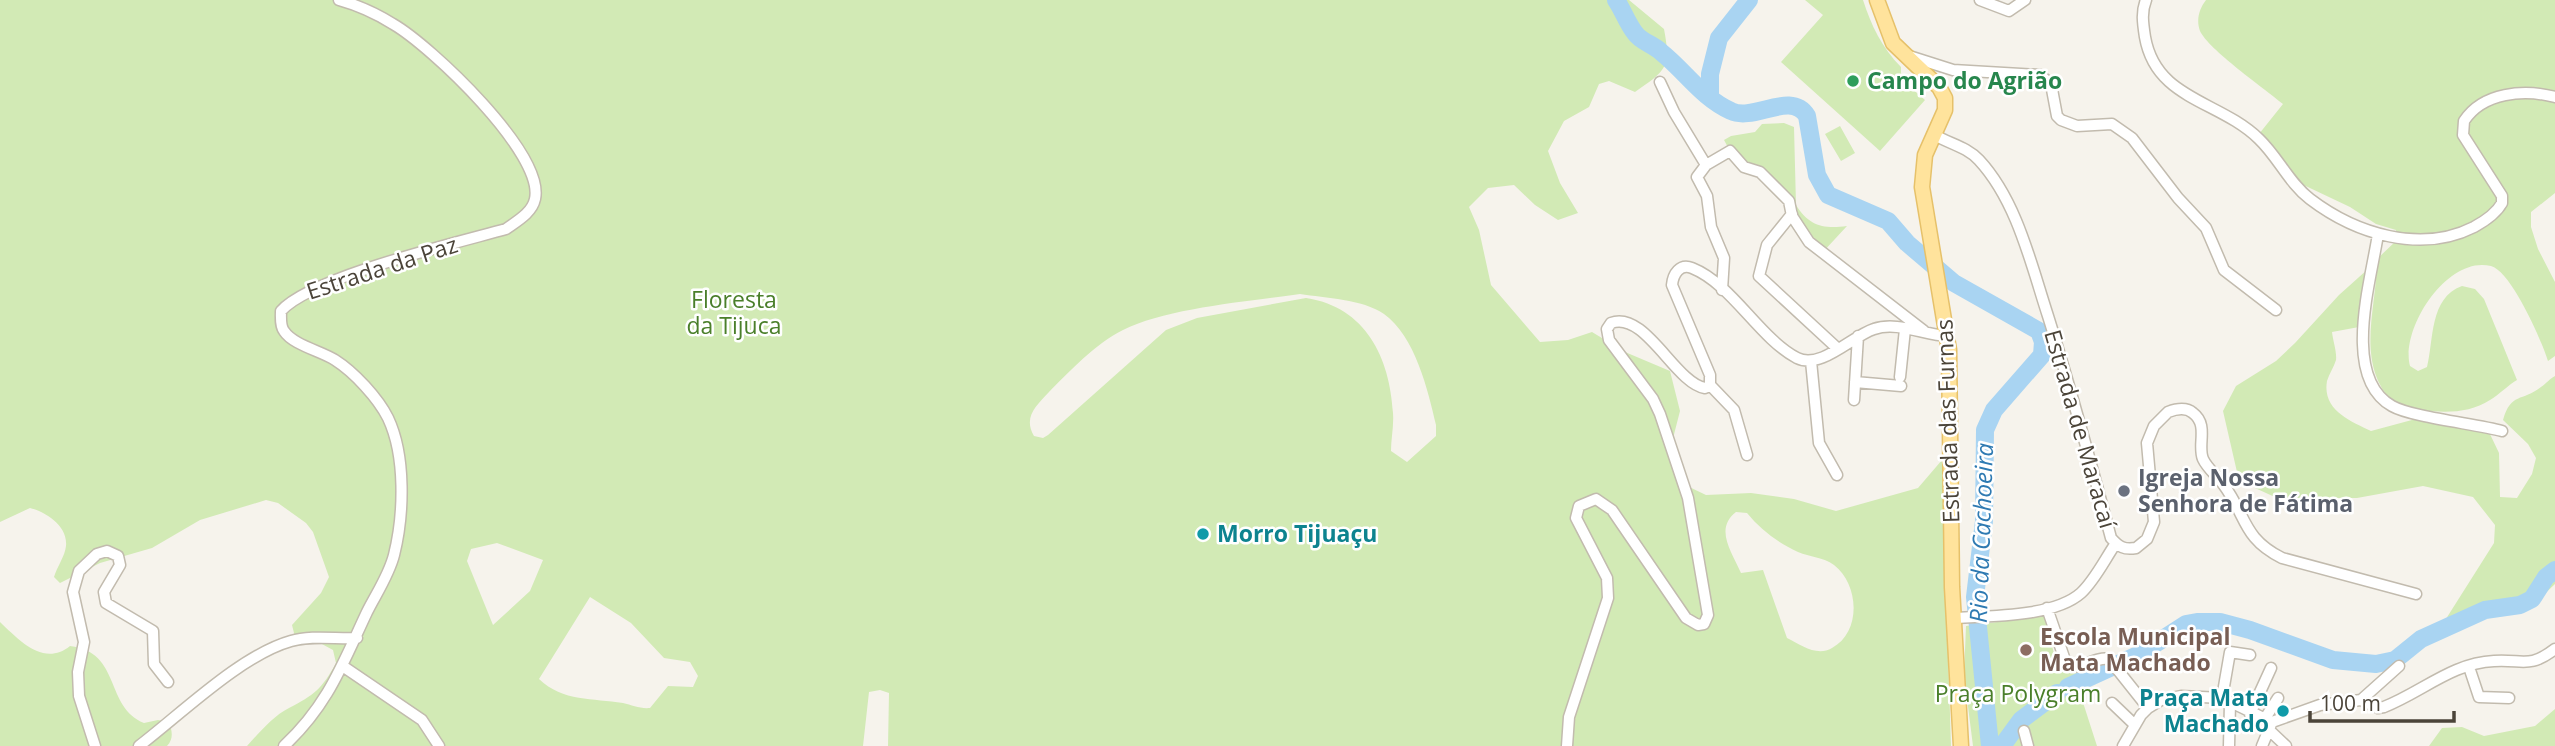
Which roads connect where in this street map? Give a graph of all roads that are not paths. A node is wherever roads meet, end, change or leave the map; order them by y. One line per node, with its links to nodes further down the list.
1 (339, 0): 31 (street, Estrada da Paz)
2 (1877, 0): 6 (main road, Estrada das Furnas)
3 (1980, 0): 4 (street)
4 (2025, 0)
5 (2146, 0): 12 (street)
6 (1903, 54): 9 (main road, Estrada das Furnas); 14 (street)
7 (1660, 82): 10 (street)
8 (2555, 97): 12 (street)
9 (1933, 134): 18 (main road, Estrada das Furnas); 27 (street, Estrada de Maracaí)
10 (1706, 165): 11 (street); 13 (street)
11 (1792, 214): 16 (street); 19 (street)
12 (2378, 234): 24 (street)
13 (1722, 290): 20 (street); 22 (street)
14 (2276, 310)
15 (1905, 329): 16 (street); 17 (street); 21 (street)
16 (1926, 333): 18 (street)
17 (1858, 336): 19 (street); 21 (street)
18 (1948, 336): 30 (main road, Estrada das Furnas)
19 (1837, 348): 20 (street)
20 (1811, 361): 26 (street)
21 (1855, 382): 23 (street)
22 (1710, 384): 25 (street); 53 (street)
23 (1854, 400)
24 (2502, 430)
25 (1747, 455)
26 (1837, 475)
27 (2116, 543): 28 (street, Estrada de Maracaí); 29 (street)
28 (2416, 594)
29 (2047, 608): 30 (street); 44 (street)
30 (1961, 617): 54 (main road, Estrada das Furnas)
31 (357, 638): 35 (street, Estrada da Paz); 50 (street)
32 (2555, 649): 36 (street)
33 (2250, 655): 42 (street)
34 (2399, 666): 41 (street)
35 (344, 667): 51 (street, Estrada da Paz); 52 (street)
36 (2469, 667): 40 (street); 41 (street)
37 (2271, 668): 45 (street)
38 (168, 682): 49 (street)
39 (2277, 698): 46 (street)
40 (2509, 698)
41 (2361, 700): 46 (street)
42 (2227, 702): 44 (street); 45 (street); 57 (street)
43 (2112, 704): 47 (street)
44 (2148, 708): 47 (street)
45 (2250, 714): 46 (street)
46 (2268, 724): 58 (street); 59 (street)
47 (2135, 725): 56 (street)
48 (2024, 731): 55 (street)
49 (95, 746)
50 (139, 746)
51 (284, 746)
52 (439, 746)
53 (1567, 746)
54 (1961, 746)
55 (2028, 746)
56 (2123, 746)
57 (2229, 746)
58 (2262, 746)
59 (2287, 746)

